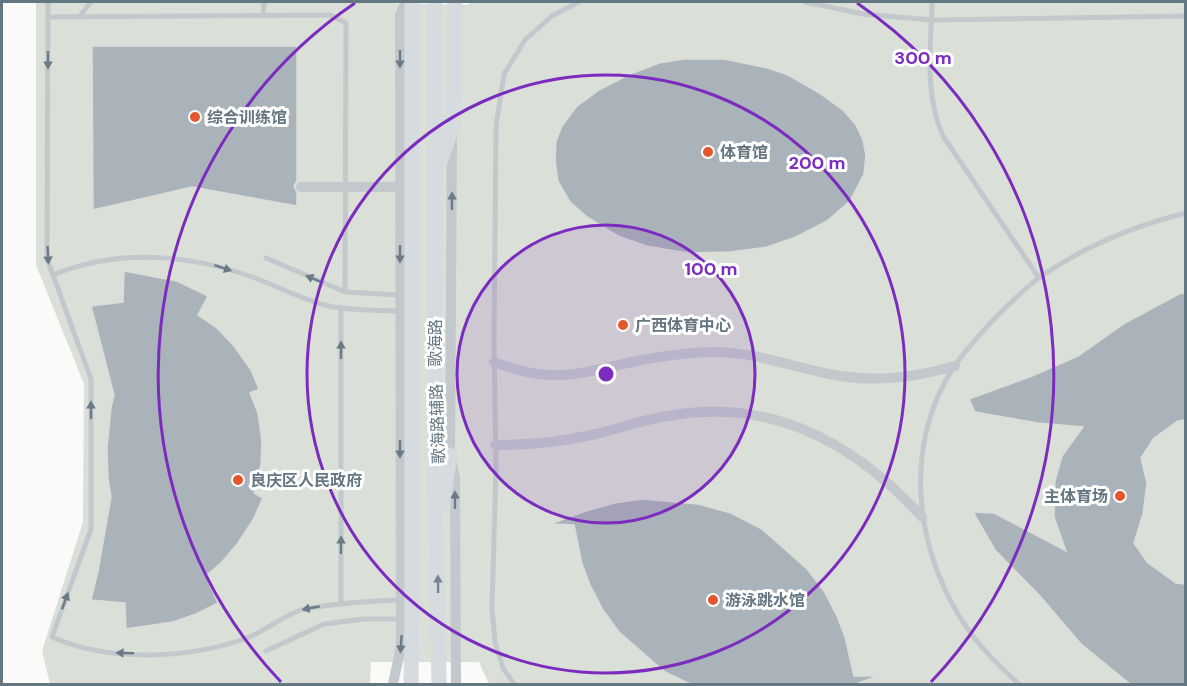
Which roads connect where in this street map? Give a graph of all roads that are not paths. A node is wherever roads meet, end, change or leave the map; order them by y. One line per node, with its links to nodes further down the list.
1 (48, 2): 12 (lane)
2 (91, 2): 13 (lane)
3 (264, 2): 10 (lane)
4 (407, 2): 19 (street, one-way to 19); 25 (main road, 歌海路)
5 (435, 2): 16 (main road, 歌海路)
6 (455, 2): 15 (main road)
7 (579, 2): 28 (lane)
8 (806, 2): 14 (lane)
9 (932, 2): 14 (lane)
10 (263, 16): 13 (lane); 18 (lane)
11 (1185, 16): 14 (lane)
12 (48, 17): 13 (lane); 22 (lane, one-way to 22)
13 (79, 17)
14 (932, 20): 23 (lane)
15 (453, 125): 16 (main road); 31 (street, 歌海路辅路, one-way to 15)
16 (436, 174): 33 (main road, 歌海路)
17 (301, 187): 18 (street)
18 (345, 187): 19 (street); 24 (lane)
19 (400, 187): 25 (street, one-way to 25)
20 (1185, 213): 23 (lane)
21 (266, 258): 24 (lane, one-way to 21)
22 (53, 275): 26 (lane, one-way to 26); 35 (lane, one-way to 22)
23 (1039, 278): 29 (lane)
24 (345, 292): 25 (lane)
25 (406, 295): 27 (main road, 歌海路)
26 (341, 307): 27 (lane); 35 (lane, one-way to 26)
27 (406, 311): 34 (main road, 歌海路, one-way to 34)
28 (494, 362): 29 (street); 30 (lane)
29 (955, 366): 32 (lane)
30 (495, 445): 32 (street); 42 (lane)
31 (450, 455): 33 (main road); 41 (street, 歌海路辅路, one-way to 31)
32 (922, 517): 43 (lane)
33 (437, 543): 40 (main road, 歌海路, one-way to 33)
34 (406, 600): 35 (lane); 36 (main road, 歌海路)
35 (341, 603)
36 (407, 618): 37 (lane); 38 (main road, 歌海路); 39 (street, one-way to 39)
37 (266, 651)
38 (410, 683)
39 (393, 684)
40 (439, 684)
41 (456, 684)
42 (514, 684)
43 (1019, 684)

